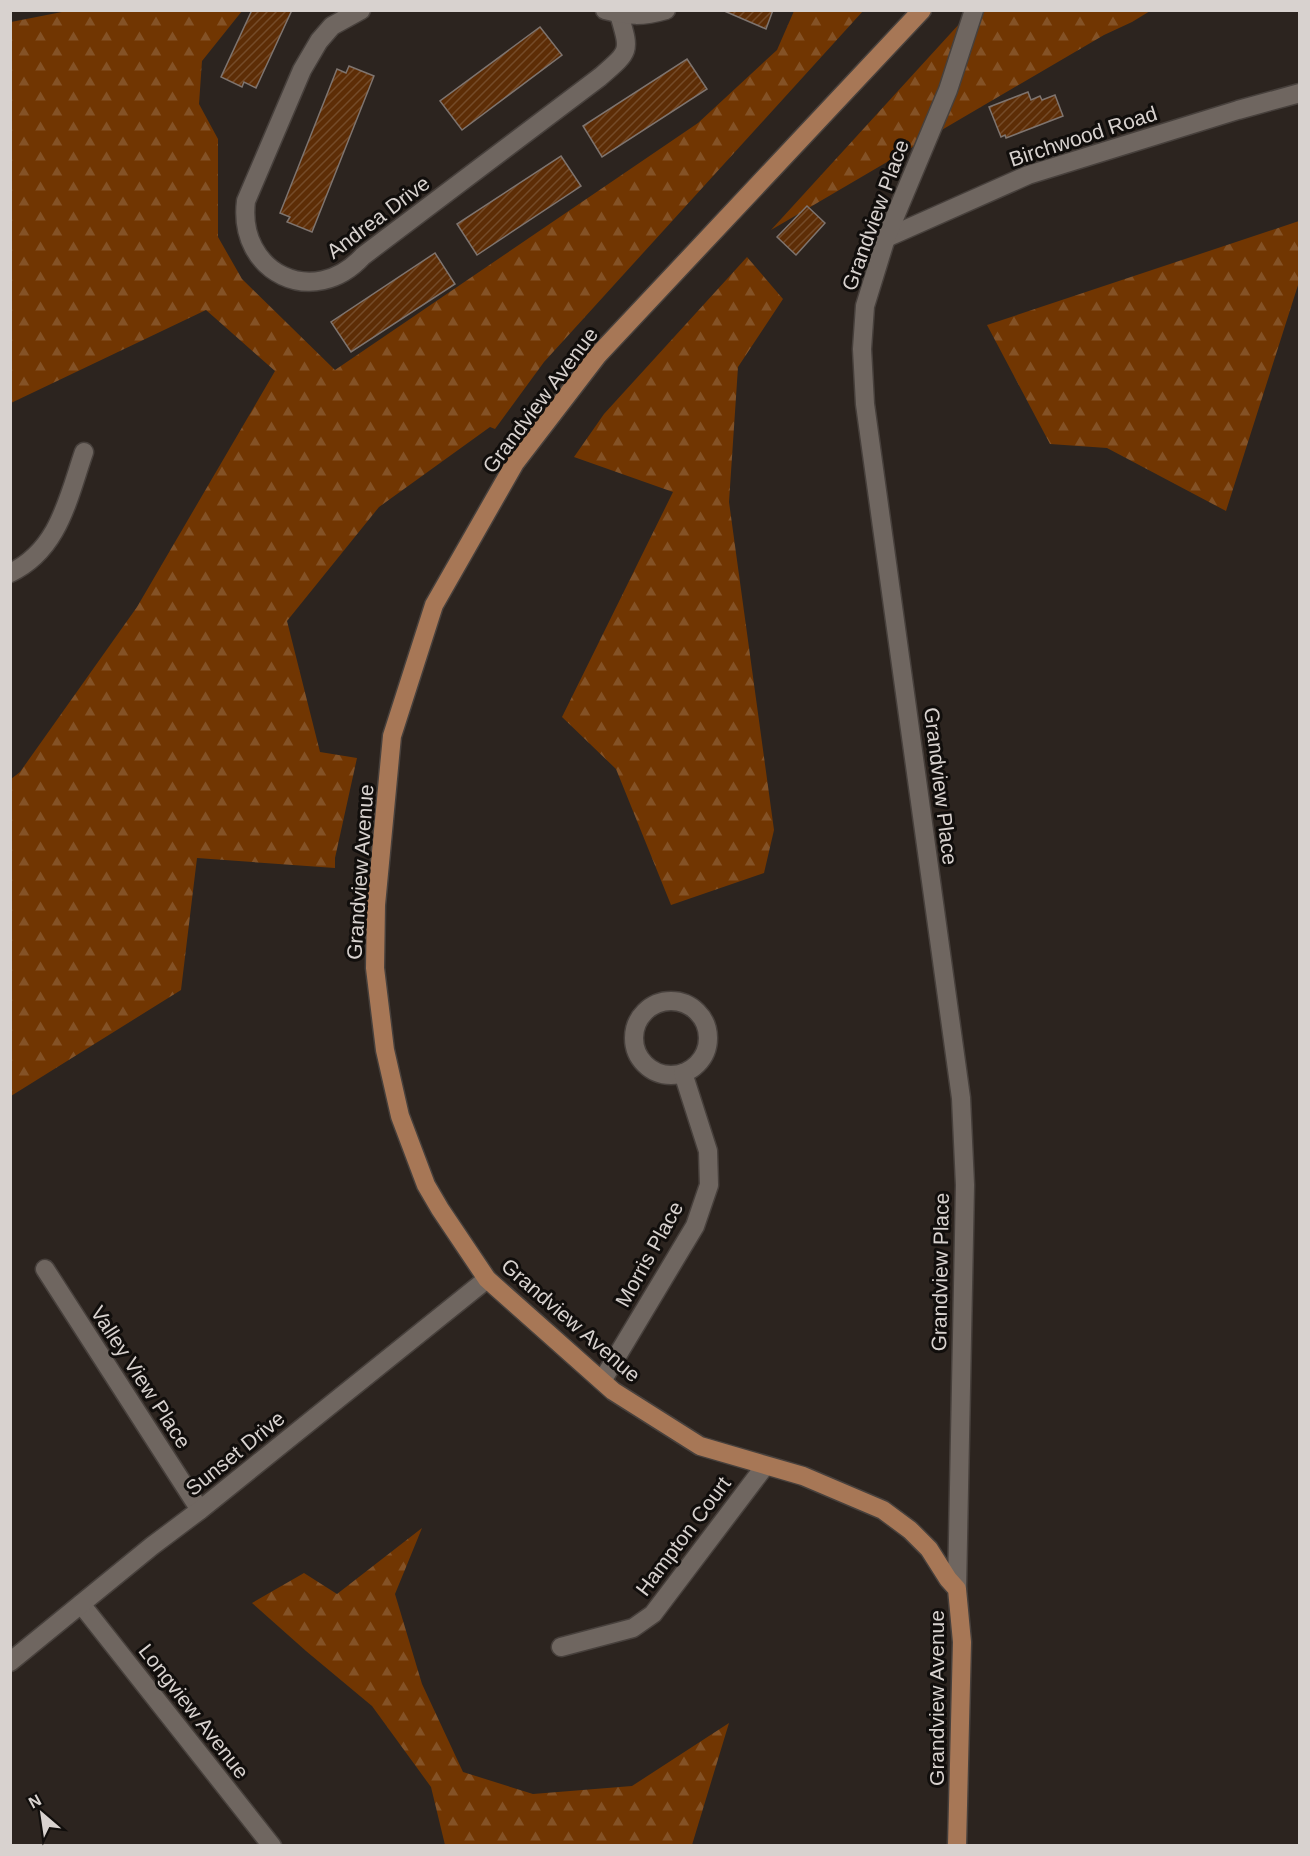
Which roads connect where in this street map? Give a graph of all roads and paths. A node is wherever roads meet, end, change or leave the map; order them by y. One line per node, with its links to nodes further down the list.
1 (361, 10): 5 (street, Andrea Drive)
2 (666, 10): 5 (street)
3 (922, 10): 12 (main road, Grandview Avenue)
4 (974, 10): 7 (street, Grandview Place)
5 (612, 12)
6 (1299, 93): 7 (street, Birchwood Road)
7 (886, 238): 16 (street, Grandview Place)
8 (84, 452): 9 (street)
9 (10, 573)
10 (683, 1073): 10 (street); 13 (street, Morris Place)
11 (45, 1269): 15 (street, Valley View Place)
12 (487, 1279): 13 (main road, Grandview Avenue); 15 (street, Sunset Drive)
13 (602, 1381): 14 (main road, Grandview Avenue)
14 (765, 1466): 16 (main road, Grandview Avenue); 18 (street, Hampton Court)
15 (200, 1510): 17 (street, Sunset Drive)
16 (957, 1589): 21 (main road, Grandview Avenue)
17 (81, 1604): 19 (street, Sunset Drive); 20 (street, Longview Avenue)
18 (561, 1647)
19 (10, 1662)
20 (271, 1845)
21 (957, 1845)

